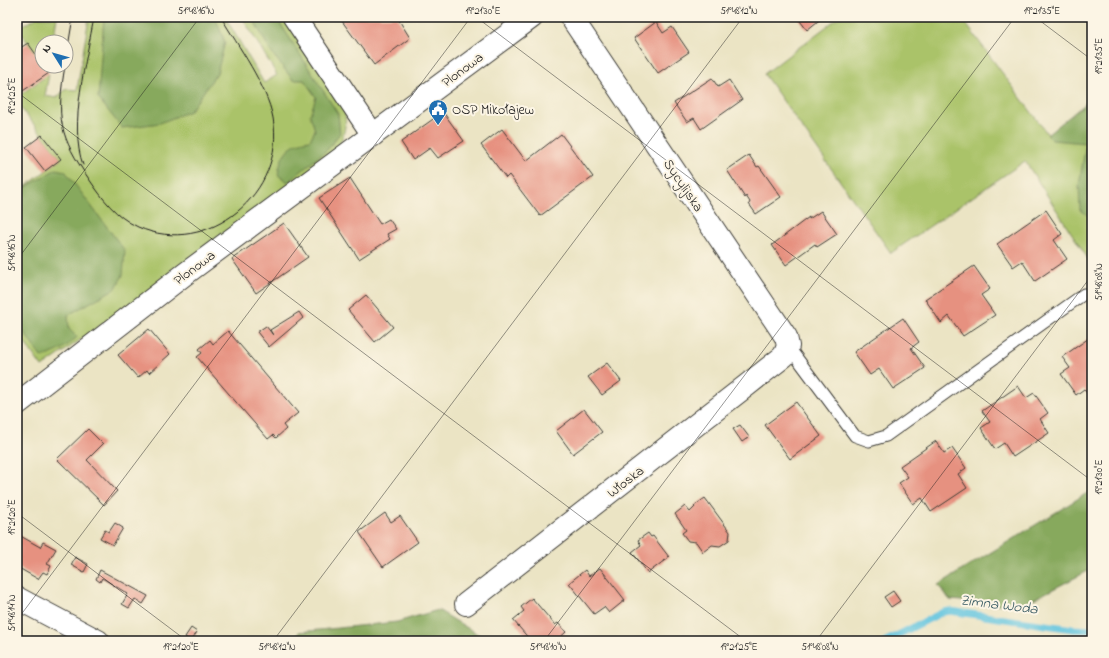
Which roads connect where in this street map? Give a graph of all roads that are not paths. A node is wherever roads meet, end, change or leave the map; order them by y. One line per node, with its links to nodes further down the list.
1 (294, 17): 4 (street)
2 (532, 17): 4 (street, Plonowa)
3 (571, 17): 6 (street, Sycylijska)
4 (373, 135): 7 (street, Plonowa)
5 (1084, 294): 6 (lane)
6 (786, 351): 9 (street, Włoska)
7 (17, 404)
8 (17, 598): 10 (street)
9 (466, 604)
10 (98, 641)

